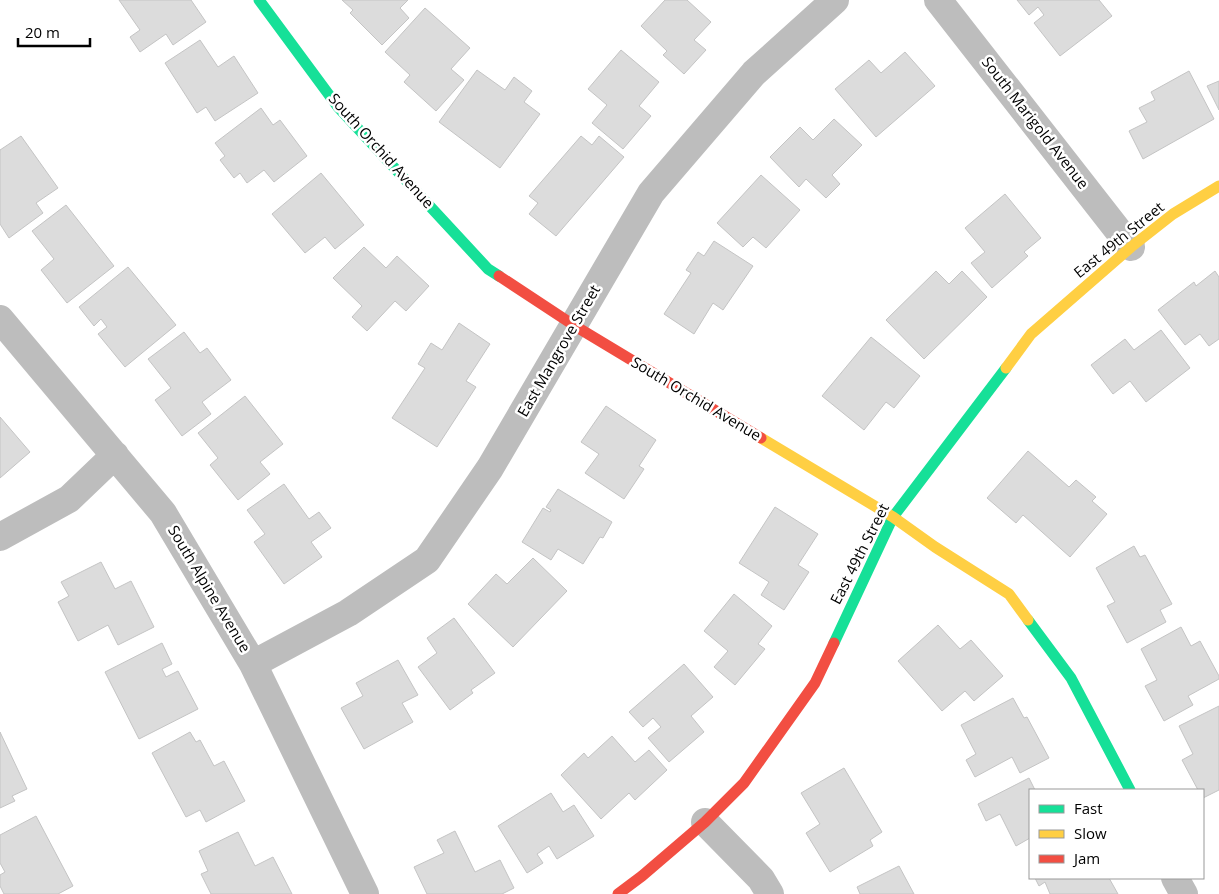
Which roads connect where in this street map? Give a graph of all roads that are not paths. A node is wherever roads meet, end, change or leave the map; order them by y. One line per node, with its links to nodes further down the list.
1 (259, 0): 7 (street, South Orchid Avenue)
2 (835, 0): 7 (street, East Mangrove Street)
3 (938, 0): 5 (street, South Marigold Avenue)
4 (1219, 186): 5 (street, East 49th Street)
5 (1131, 247): 9 (street, East 49th Street)
6 (0, 319): 8 (street, South Alpine Avenue)
7 (575, 326): 9 (street, South Orchid Avenue); 11 (street, East Mangrove Street)
8 (114, 455): 10 (street); 11 (street, South Alpine Avenue)
9 (892, 517): 12 (street, South Orchid Avenue); 13 (street, East 49th Street)
10 (0, 537)
11 (253, 664): 15 (street, South Alpine Avenue)
12 (1129, 789)
13 (705, 822): 16 (street, East 49th Street); 17 (street)
14 (1176, 879): 18 (street)
15 (365, 894)
16 (618, 894)
17 (770, 894)
18 (1184, 894)

